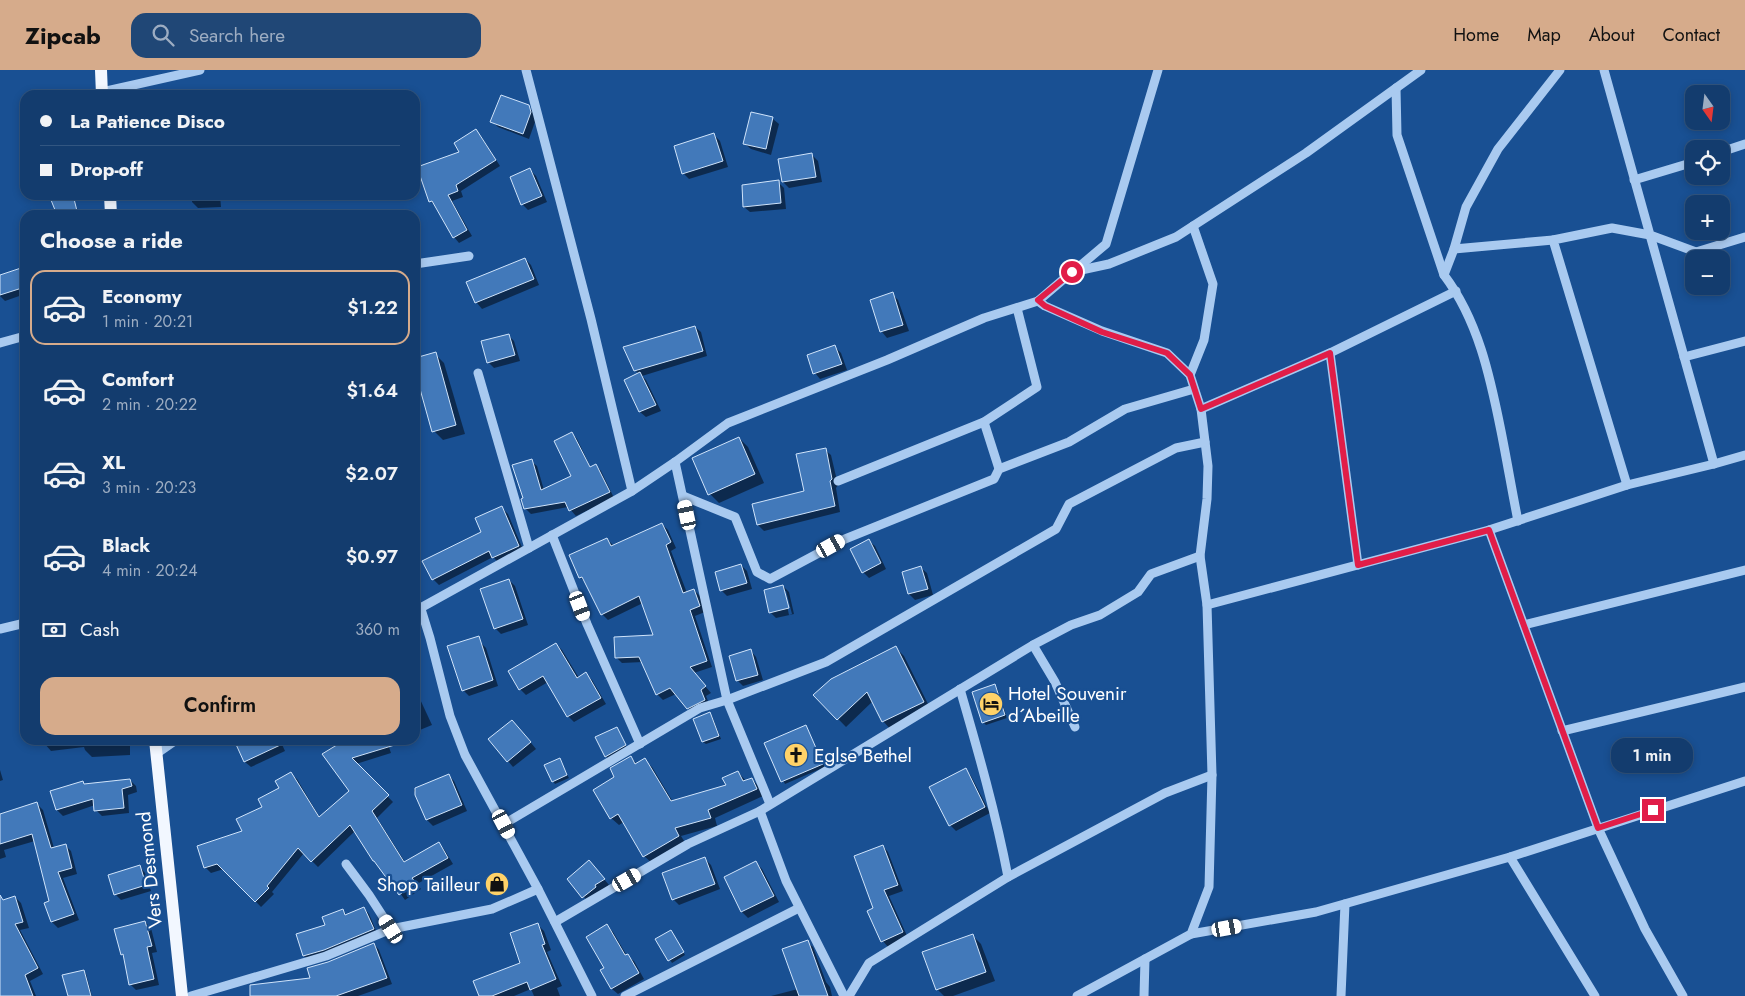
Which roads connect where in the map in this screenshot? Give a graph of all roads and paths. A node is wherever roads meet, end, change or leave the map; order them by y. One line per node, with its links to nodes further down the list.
1 (101, 70): 9 (main road)
2 (200, 70): 10 (street)
3 (526, 70): 44 (street)
4 (1158, 70): 22 (street)
5 (1421, 70): 8 (street)
6 (1560, 70): 19 (street)
7 (1604, 70): 14 (street)
8 (1396, 88): 15 (street); 23 (street)
9 (102, 90)
10 (115, 90)
11 (1745, 144): 12 (street)
12 (1730, 149)
13 (1685, 165): 14 (street)
14 (1634, 180): 16 (street)
15 (1192, 226): 22 (street); 33 (street)
16 (1650, 235): 17 (street); 18 (street); 31 (street)
17 (1745, 237)
18 (1553, 240): 19 (street); 43 (street)
19 (1454, 249): 23 (street)
20 (469, 256): 21 (street)
21 (420, 263)
22 (1072, 272): 25 (street)
23 (1444, 275): 24 (street)
24 (1456, 291): 30 (street); 46 (street)
25 (1038, 300): 26 (street); 33 (street)
26 (1016, 308): 36 (street); 39 (street)
27 (20, 337): 29 (street)
28 (1745, 341): 31 (street)
29 (0, 343)
30 (1330, 353): 35 (street); 51 (street)
31 (1684, 357): 40 (street)
32 (478, 373): 49 (street)
33 (1190, 375): 34 (street)
34 (1194, 389): 35 (street); 41 (street)
35 (1201, 409): 37 (street)
36 (984, 422): 41 (street); 42 (street)
37 (1205, 442): 50 (street); 62 (street)
38 (1745, 455): 40 (street)
39 (675, 462): 44 (street); 45 (street)
40 (1714, 464): 43 (street)
41 (999, 469): 45 (street)
42 (838, 481)
43 (1627, 485): 46 (street)
44 (632, 491): 48 (street)
45 (683, 496): 62 (street)
46 (1518, 521): 47 (street)
47 (1489, 530): 51 (street); 57 (street)
48 (552, 535): 49 (street); 65 (street)
49 (530, 548): 54 (street)
50 (1200, 556): 53 (street); 59 (street)
51 (1358, 565): 53 (street)
52 (1745, 570): 57 (street)
53 (1207, 606): 69 (street)
54 (420, 609)
55 (420, 615): 73 (street)
56 (20, 624): 58 (street)
57 (1524, 625): 64 (street)
58 (0, 629)
59 (1033, 645): 61 (street); 63 (street)
60 (1745, 687): 64 (street)
61 (960, 689): 71 (street); 77 (street)
62 (727, 700): 65 (street); 71 (street)
63 (1075, 727)
64 (1562, 731): 74 (street)
65 (640, 744): 73 (street)
66 (155, 745): 68 (main road, Vers Desmond)
67 (169, 745): 68 (street)
68 (156, 754): 85 (main road, Vers Desmond)
69 (1212, 775): 77 (street); 83 (street)
70 (1745, 781): 74 (street)
71 (770, 804): 72 (street)
72 (760, 811): 80 (street); 81 (street)
73 (504, 824): 78 (street)
74 (1598, 828): 75 (street); 95 (street)
75 (1510, 857): 79 (street); 94 (street)
76 (346, 864): 82 (street)
77 (1008, 877): 90 (street)
78 (538, 890): 81 (street); 82 (street)
79 (1345, 904): 83 (street); 93 (street)
80 (799, 908): 88 (street); 89 (street)
81 (555, 922): 87 (street)
82 (391, 929): 86 (street)
83 (1191, 934): 84 (street)
84 (1145, 959): 91 (street); 92 (street)
85 (182, 996)
86 (192, 996)
87 (592, 996)
88 (626, 996)
89 (844, 996)
90 (849, 996)
91 (1077, 996)
92 (1144, 996)
93 (1341, 996)
94 (1595, 996)
95 (1683, 996)

